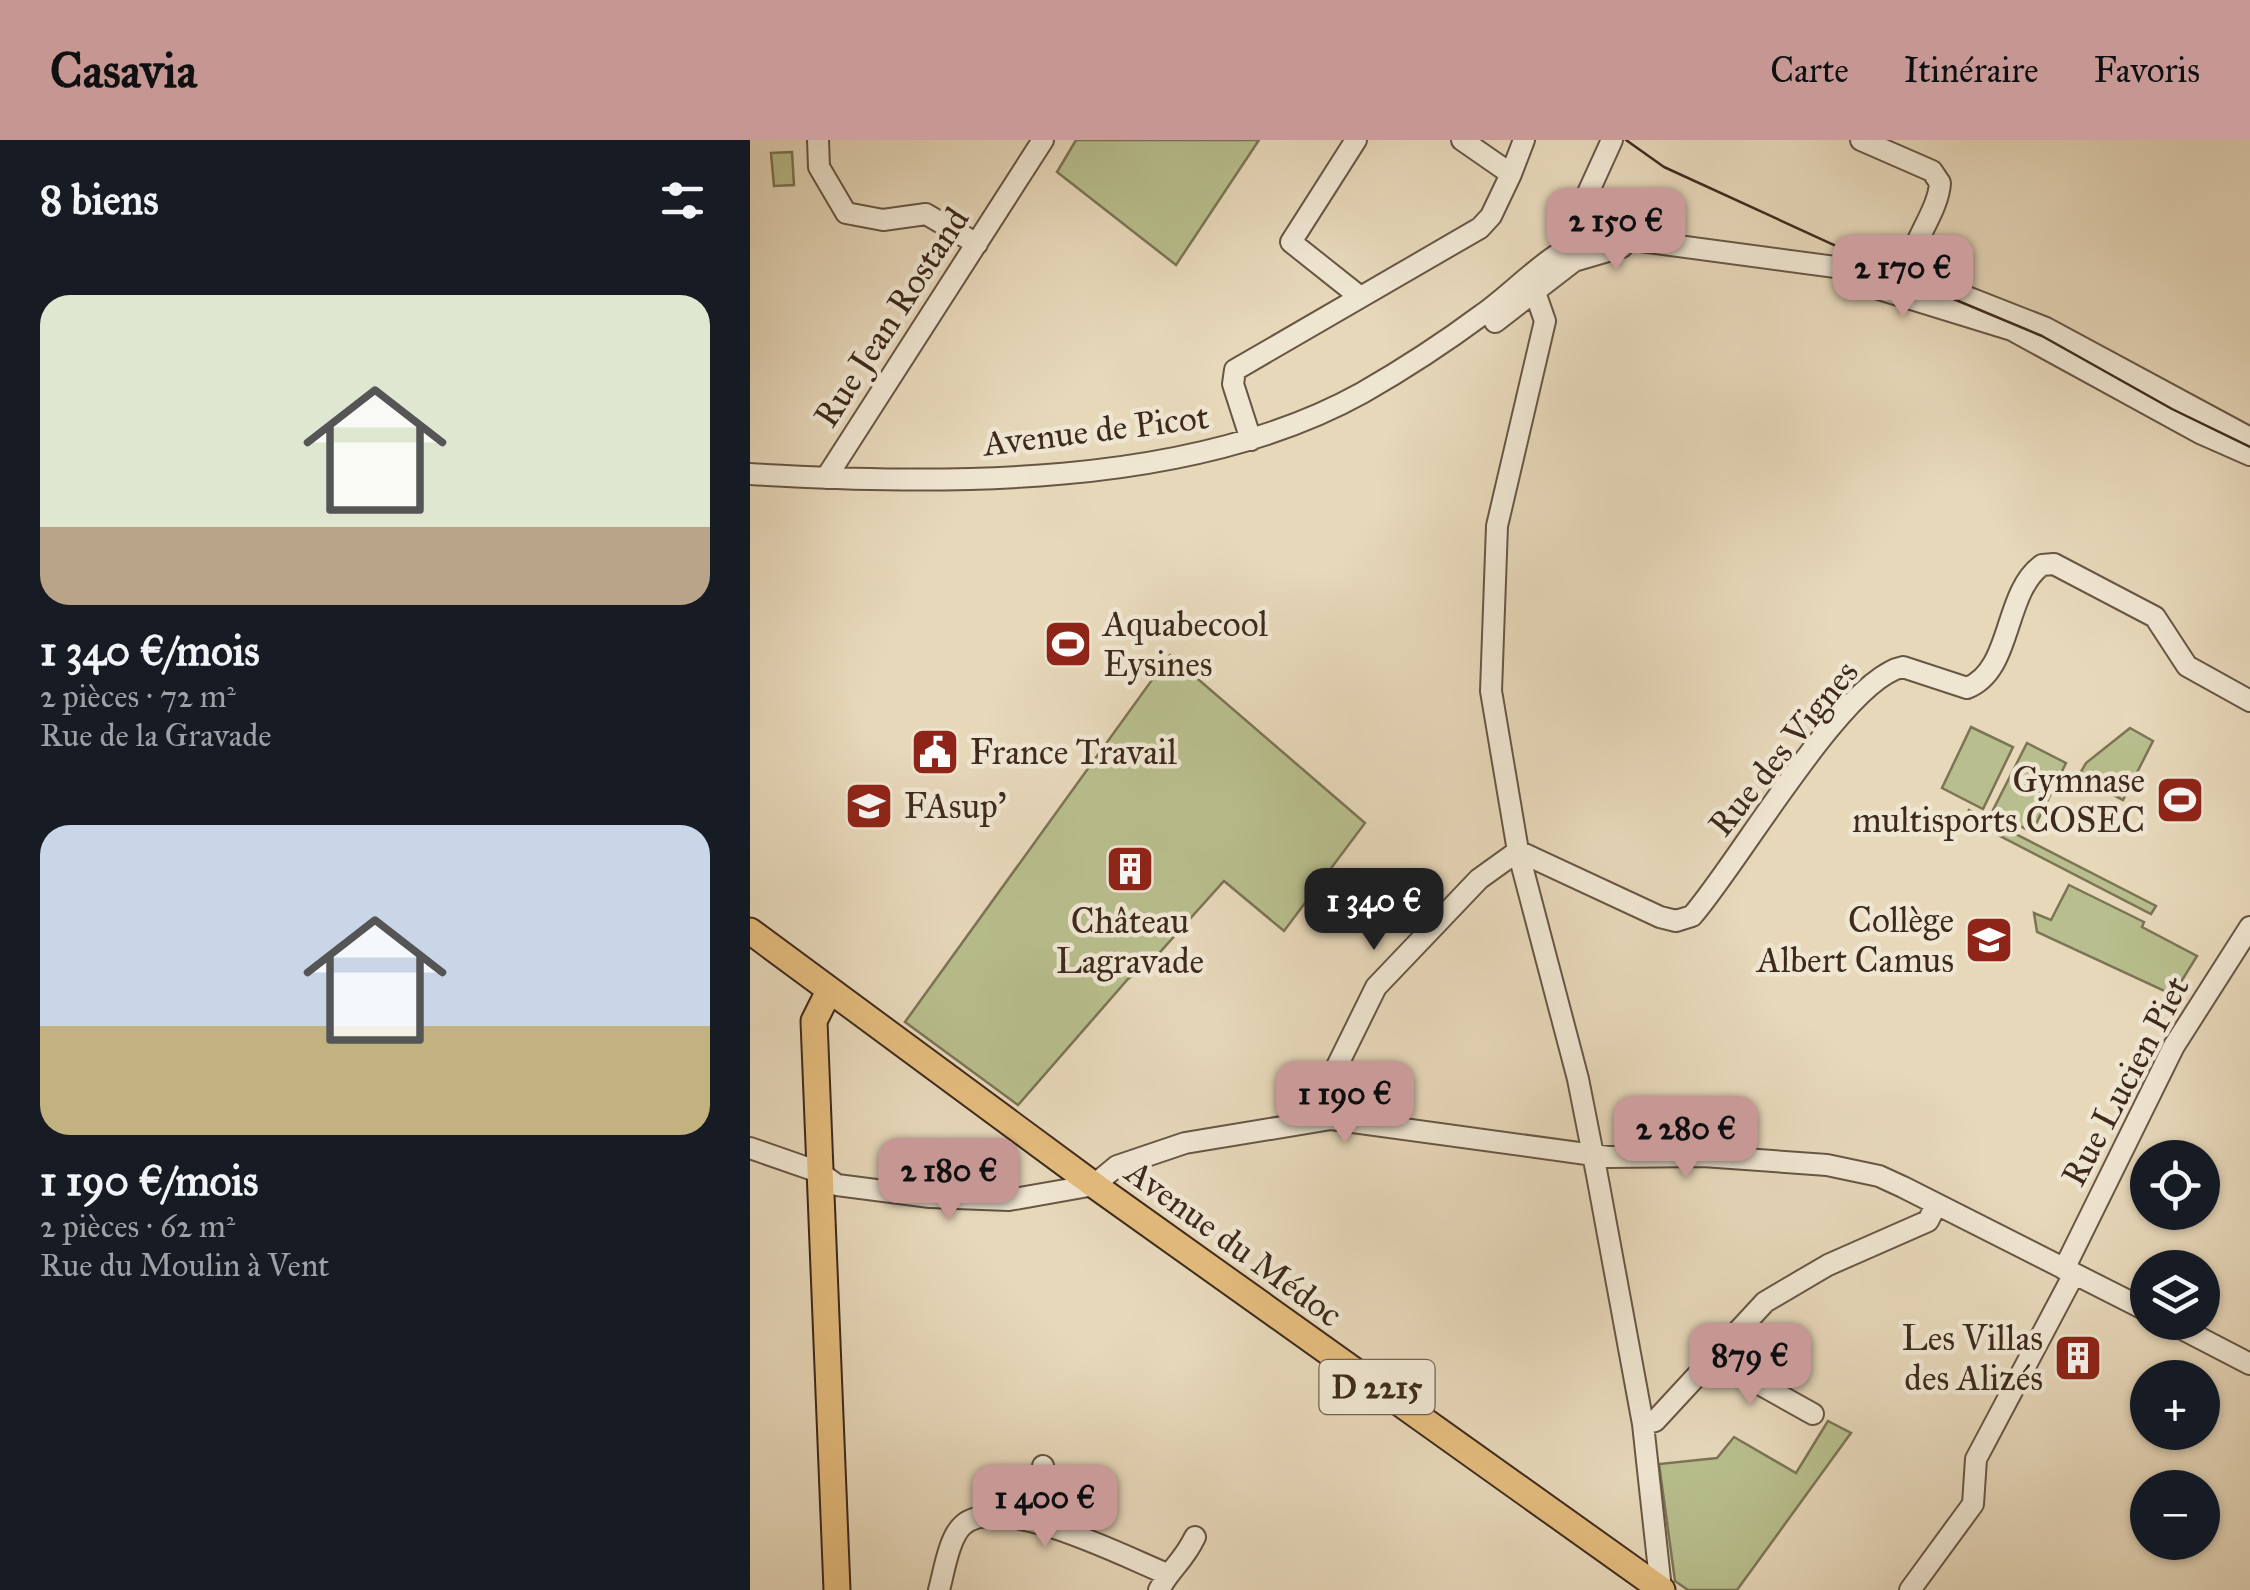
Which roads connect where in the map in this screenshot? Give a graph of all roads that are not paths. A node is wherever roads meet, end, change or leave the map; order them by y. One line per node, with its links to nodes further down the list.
1 (818, 140): 11 (street)
2 (1042, 140): 11 (street, Rue Jean Rostand)
3 (1356, 140): 16 (street)
4 (1462, 140): 8 (street)
5 (1524, 140): 8 (street)
6 (1612, 140): 9 (street)
7 (1861, 140): 15 (street)
8 (1511, 174): 16 (street)
9 (1587, 198): 10 (street); 13 (street)
10 (1592, 238): 12 (street, Avenue de Picot); 13 (street)
11 (977, 244): 21 (street, Rue Jean Rostand)
12 (1648, 245): 13 (street, Avenue de Picot); 15 (street, Avenue de Picot)
13 (1572, 254): 14 (street, Avenue de Picot)
14 (1529, 288): 18 (street, Avenue de Picot); 23 (street)
15 (1910, 288): 17 (street, Avenue de Picot); 19 (street, Avenue de Picot)
16 (1360, 296): 18 (street)
17 (2250, 438)
18 (1251, 440): 21 (street, Avenue de Picot)
19 (2250, 455)
20 (750, 474): 21 (street, Avenue de Picot)
21 (826, 478)
22 (2250, 702): 23 (street, Rue des Vignes)
23 (1518, 851): 28 (street); 30 (street)
24 (2250, 926): 34 (street, Rue Lucien Piet)
25 (760, 938): 26 (main road, Avenue du Médoc / D 2215); 27 (main road, Avenue du Médoc)
26 (829, 990): 27 (main road); 32 (main road, Avenue du Médoc / D 2215)
27 (814, 1013): 31 (main road)
28 (1311, 1119): 30 (street); 32 (street)
29 (750, 1148): 31 (street)
30 (1592, 1155): 33 (street); 40 (street)
31 (819, 1172): 32 (street); 45 (main road)
32 (1094, 1185): 47 (main road, Avenue du Médoc / D 2215)
33 (1936, 1205): 34 (street); 37 (street)
34 (2069, 1272): 35 (street); 48 (street, Rue Lucien Piet)
35 (2130, 1302)
36 (2204, 1340): 38 (street)
37 (1711, 1358): 39 (street); 40 (street)
38 (2250, 1364)
39 (1812, 1414)
40 (1643, 1424): 47 (street)
41 (1044, 1466): 42 (street)
42 (1032, 1518): 44 (street); 46 (street)
43 (1195, 1537): 44 (street)
44 (1163, 1582)
45 (838, 1590)
46 (939, 1590)
47 (1661, 1590)
48 (1910, 1590)

